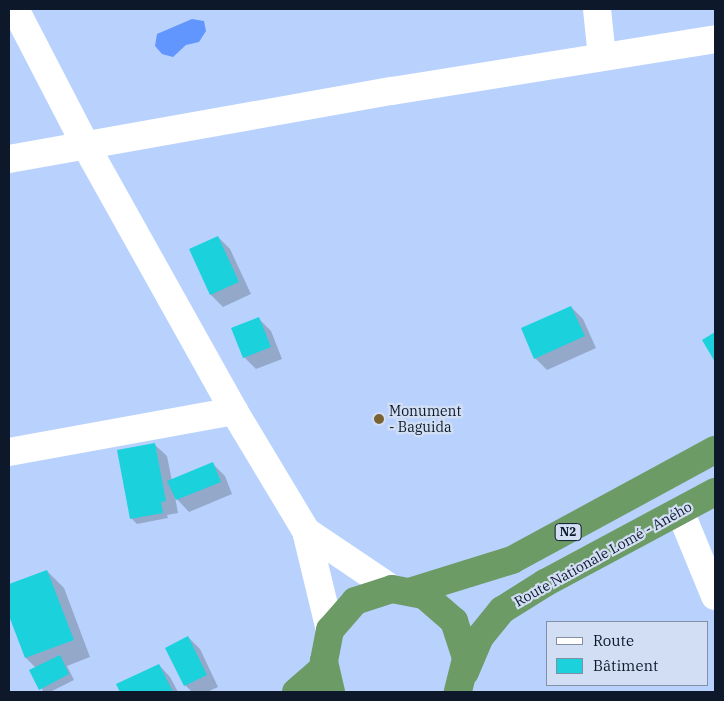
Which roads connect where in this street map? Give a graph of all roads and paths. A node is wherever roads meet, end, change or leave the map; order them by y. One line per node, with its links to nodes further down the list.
1 (15, 9): 5 (street)
2 (597, 9): 4 (street)
3 (715, 39): 4 (street)
4 (602, 57): 5 (street)
5 (86, 146): 6 (street); 7 (street)
6 (9, 159)
7 (234, 411): 9 (street); 12 (street)
8 (715, 450): 13 (highway, N2)
9 (9, 452)
10 (715, 492): 11 (highway, Route Nationale Lomé - Aného / N2)
11 (680, 511): 14 (street); 17 (highway, Route Nationale Lomé - Aného / N2)
12 (306, 531): 13 (street); 15 (street)
13 (402, 590): 15 (highway, N2); 17 (highway, N2)
14 (715, 596)
15 (330, 630): 16 (highway, N2)
16 (328, 680): 18 (highway, N2)
17 (462, 682)
18 (296, 692)

